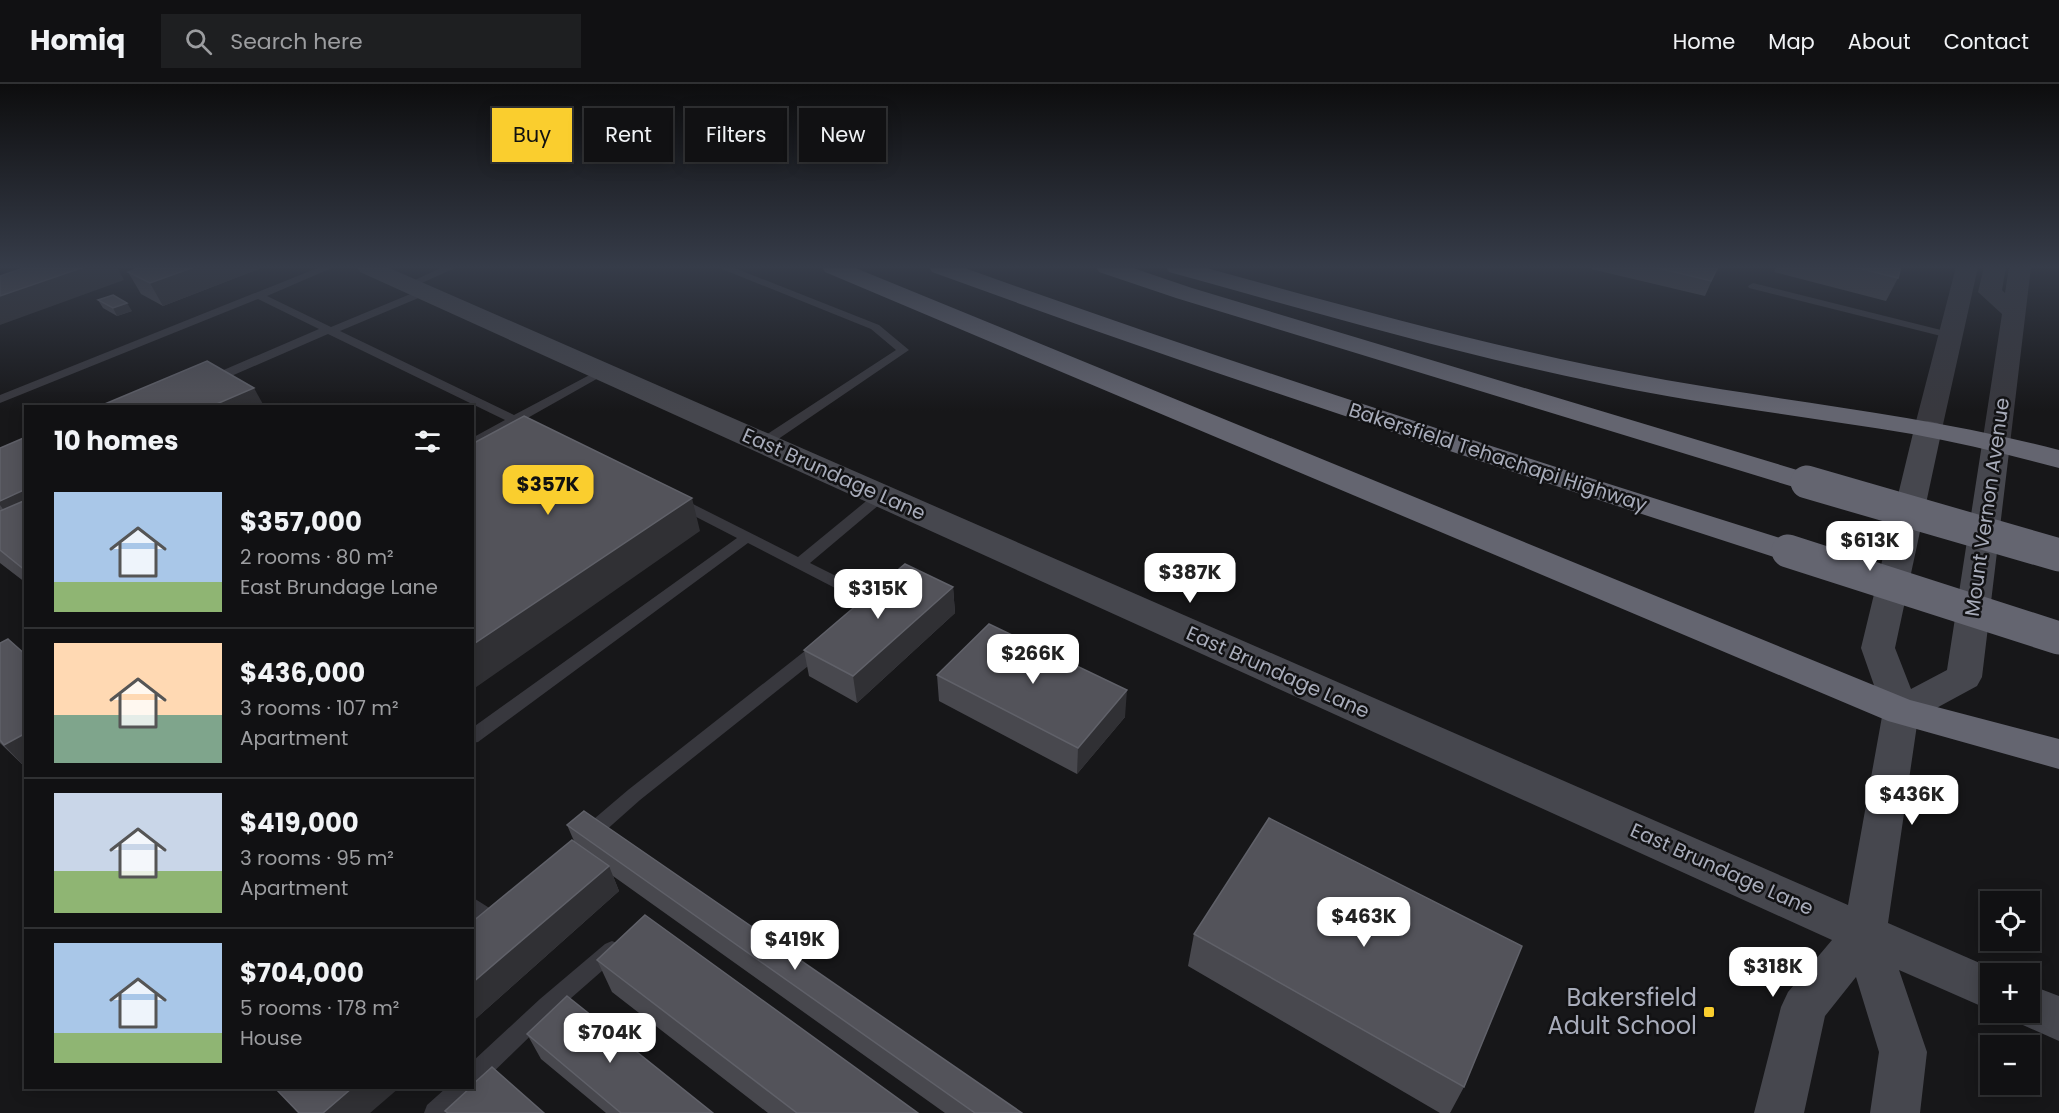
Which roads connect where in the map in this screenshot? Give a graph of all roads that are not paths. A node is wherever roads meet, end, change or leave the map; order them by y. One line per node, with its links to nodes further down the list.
1 (211, 315): 17 (lane)
2 (297, 315): 13 (lane)
3 (362, 315): 13 (lane)
4 (475, 315): 15 (main road, East Brundage Lane)
5 (844, 315): 22 (lane)
6 (949, 315): 33 (highway)
7 (1073, 315): 31 (highway, Bakersfield Tehachapi Highway, bridge)
8 (1257, 315): 28 (highway, bridge)
9 (1350, 315): 19 (highway)
10 (1868, 315): 14 (lane)
11 (1954, 315): 14 (street)
12 (2014, 315): 23 (street, Mount Vernon Avenue)
13 (329, 331): 16 (lane); 18 (lane)
14 (1948, 335): 19 (street)
15 (603, 372): 18 (lane); 22 (main road, East Brundage Lane)
16 (195, 387)
17 (0, 399)
18 (515, 420): 20 (lane); 21 (lane)
19 (1928, 429): 23 (highway); 33 (main road)
20 (546, 436)
21 (474, 442)
22 (763, 443): 26 (main road, East Brundage Lane)
23 (1996, 444): 24 (highway); 33 (main road, Mount Vernon Avenue)
24 (2059, 459)
25 (663, 495): 27 (lane)
26 (881, 496): 29 (lane); 39 (main road, East Brundage Lane)
27 (747, 537): 29 (lane); 34 (lane)
28 (2059, 555)
29 (799, 564): 30 (lane)
30 (858, 618)
31 (2059, 638)
32 (830, 640): 36 (lane)
33 (1901, 711): 35 (highway); 39 (main road)
34 (474, 736)
35 (2059, 754)
36 (572, 850)
37 (509, 904): 38 (lane)
38 (474, 906)
39 (1865, 933): 41 (main road, East Brundage Lane); 46 (main road); 48 (main road)
40 (630, 935): 44 (lane)
41 (1980, 985)
42 (2040, 1010): 43 (main road)
43 (2059, 1019)
44 (474, 1075)
45 (461, 1089): 47 (lane)
46 (1901, 1110)
47 (435, 1113)
48 (1779, 1113)

